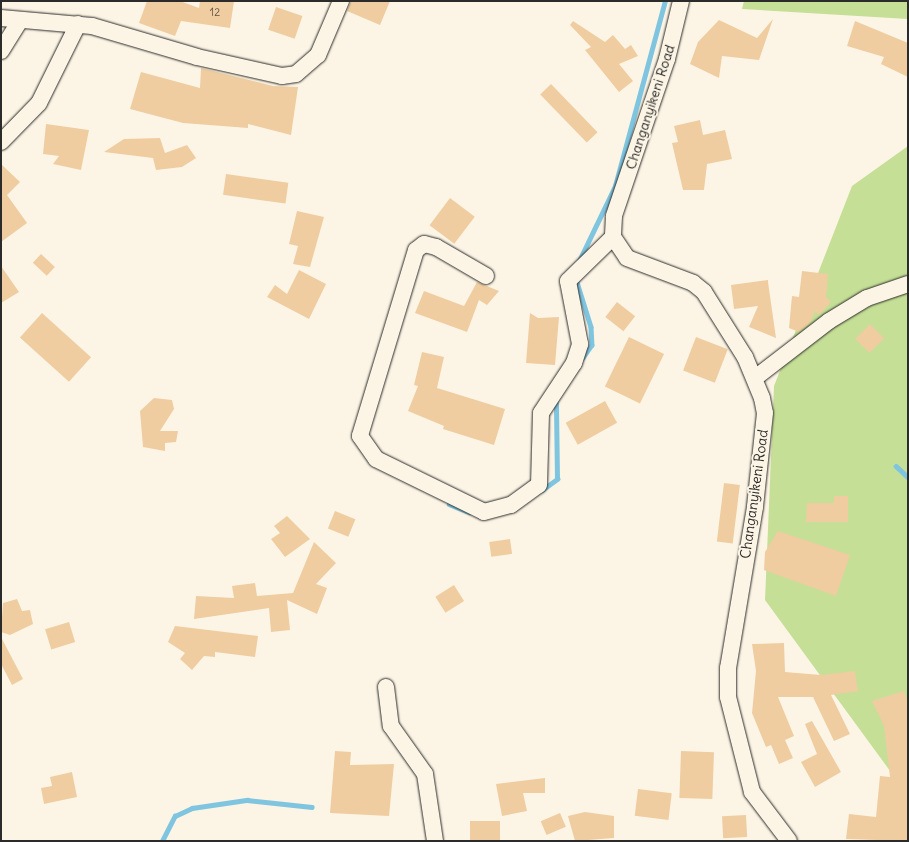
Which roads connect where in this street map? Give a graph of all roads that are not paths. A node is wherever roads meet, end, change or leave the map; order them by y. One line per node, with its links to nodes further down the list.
1 (341, 1): 5 (street)
2 (681, 1): 8 (street, Changanyikeni Road)
3 (1, 18): 4 (street)
4 (20, 21): 5 (street); 6 (street)
5 (78, 24): 7 (street)
6 (1, 51)
7 (1, 142)
8 (612, 238): 9 (street); 11 (street, Changanyikeni Road)
9 (486, 276)
10 (908, 284): 11 (street)
11 (755, 378): 14 (street, Changanyikeni Road)
12 (386, 687): 13 (street)
13 (435, 841)
14 (789, 841)

